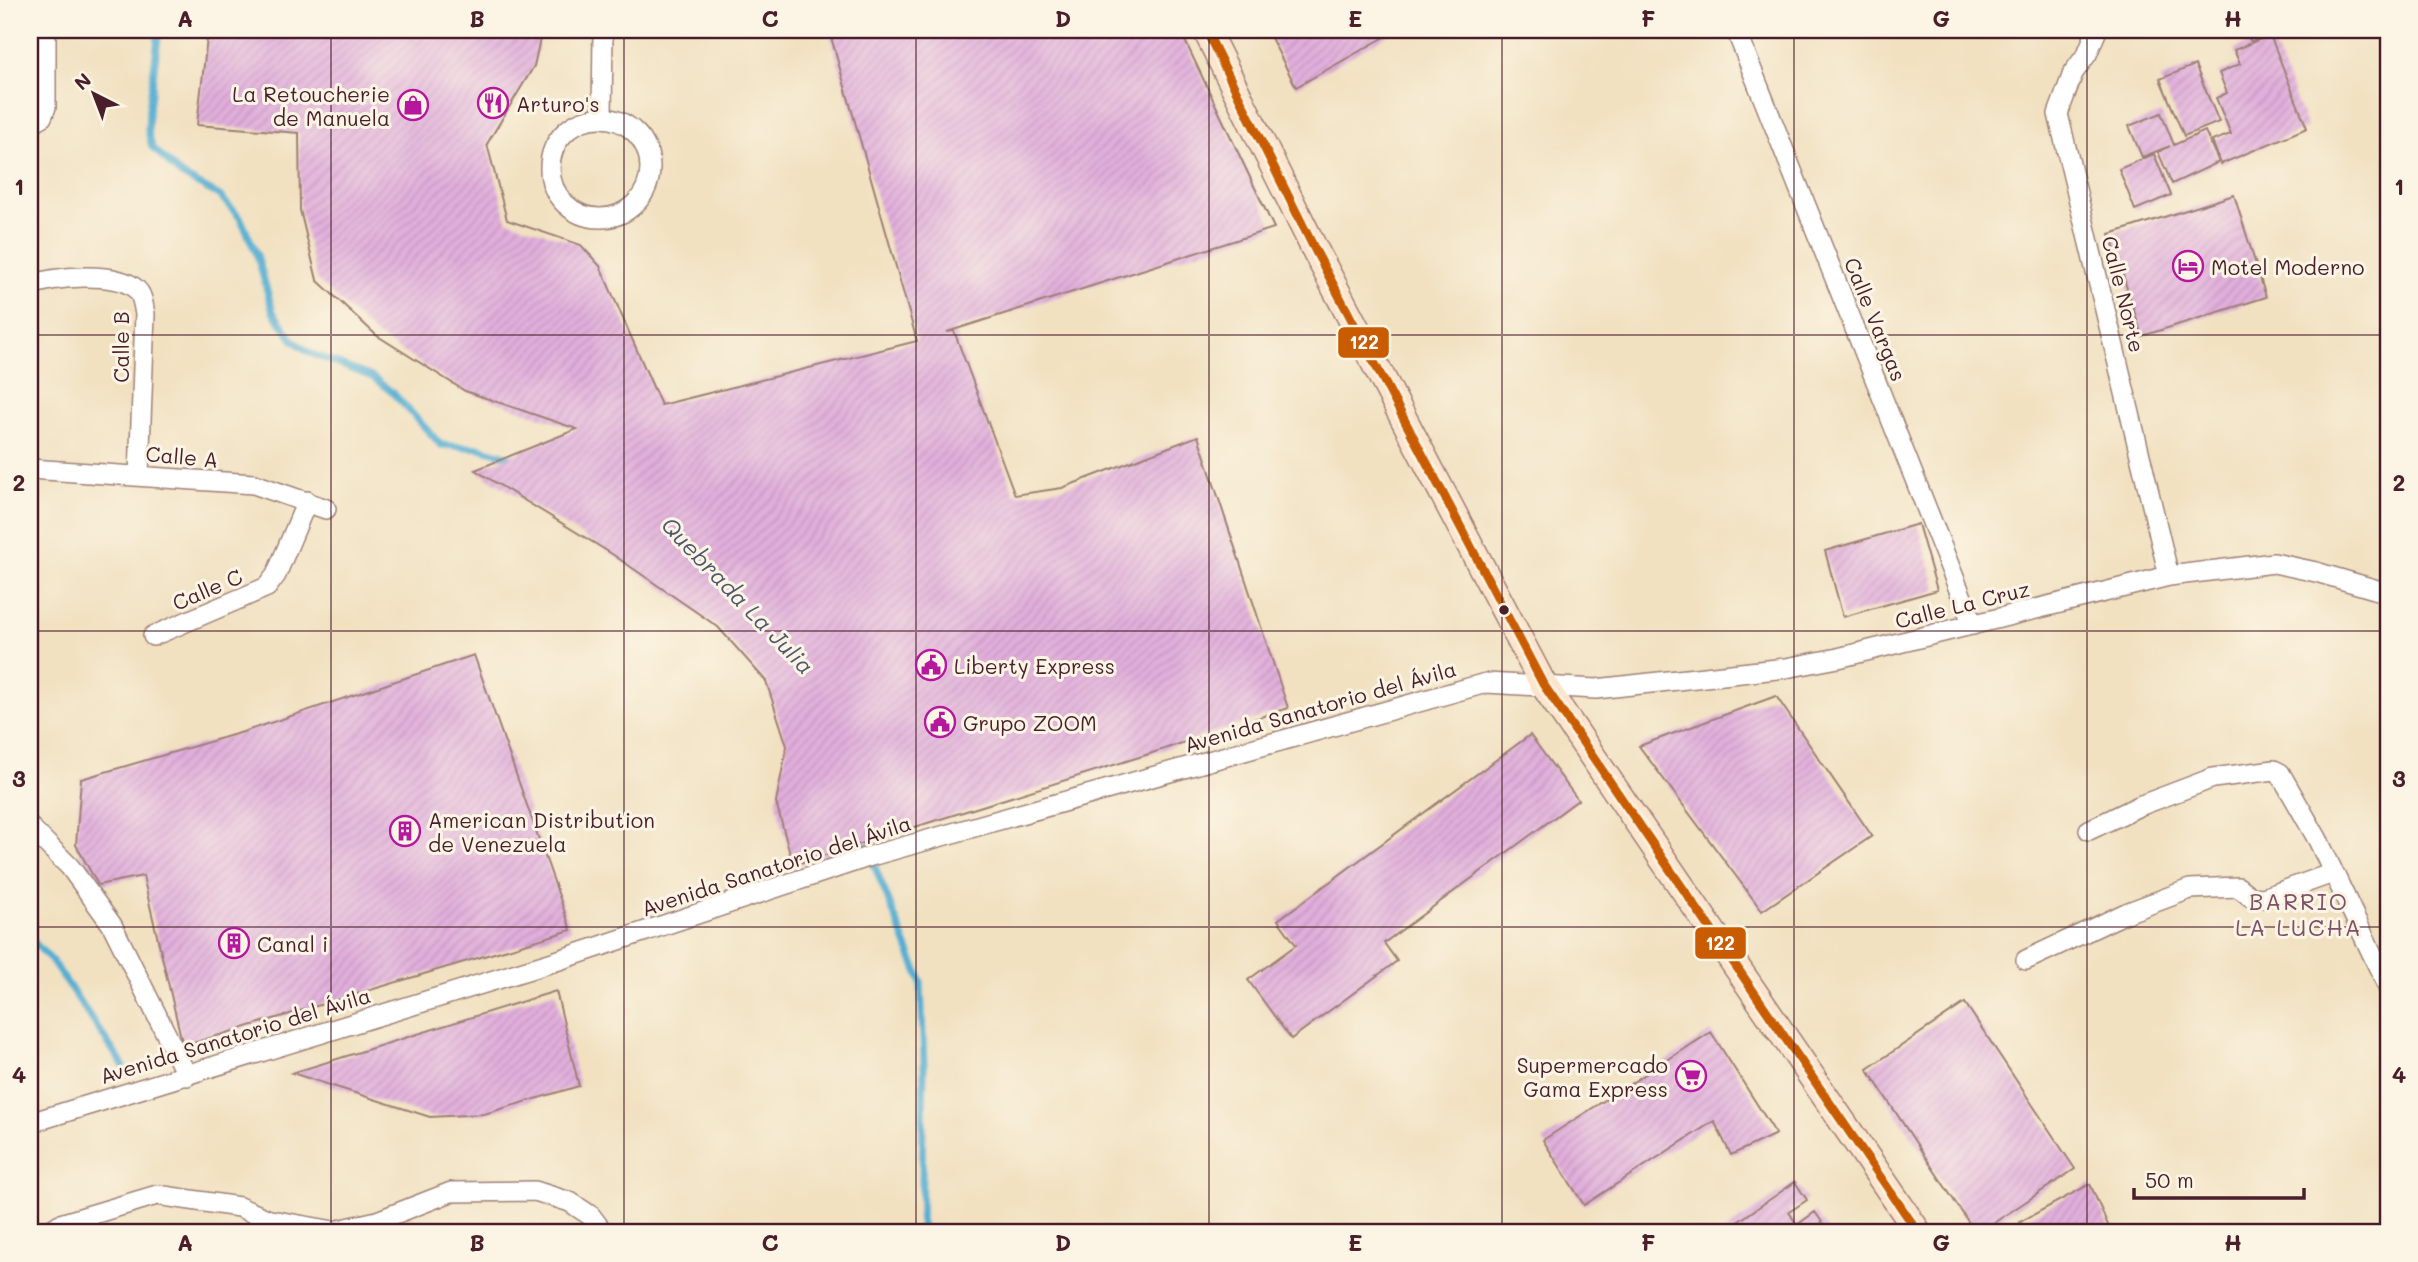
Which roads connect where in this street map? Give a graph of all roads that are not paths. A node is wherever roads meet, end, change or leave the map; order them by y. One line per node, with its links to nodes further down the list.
1 (46, 30): 7 (street)
2 (603, 30): 6 (street)
3 (1206, 30): 17 (street)
4 (1737, 30): 15 (street, Calle Vargas)
5 (2097, 30): 13 (street, Calle Norte)
6 (602, 118): 6 (street)
7 (30, 124)
8 (30, 286): 10 (street, Calle B)
9 (30, 469): 10 (street, Calle A)
10 (139, 475): 11 (street, Calle A)
11 (307, 501): 12 (street, Calle A); 16 (street, Calle C)
12 (326, 509)
13 (2169, 576): 14 (street, Calle La Cruz); 15 (street, Calle La Cruz)
14 (2388, 593)
15 (1973, 625): 17 (street, Calle La Cruz)
16 (153, 636)
17 (1543, 684): 23 (street, Avenida Sanatorio del Ávila); 31 (street)
18 (30, 827): 23 (street)
19 (2089, 830): 20 (street)
20 (2333, 873): 21 (street); 22 (street)
21 (2026, 960)
22 (2388, 987)
23 (187, 1076): 24 (street, Avenida Sanatorio del Ávila)
24 (30, 1123)
25 (271, 1220): 26 (street); 27 (street); 28 (street)
26 (377, 1221): 29 (street); 30 (street)
27 (48, 1232)
28 (290, 1232)
29 (360, 1232)
30 (603, 1232)
31 (1918, 1232)

